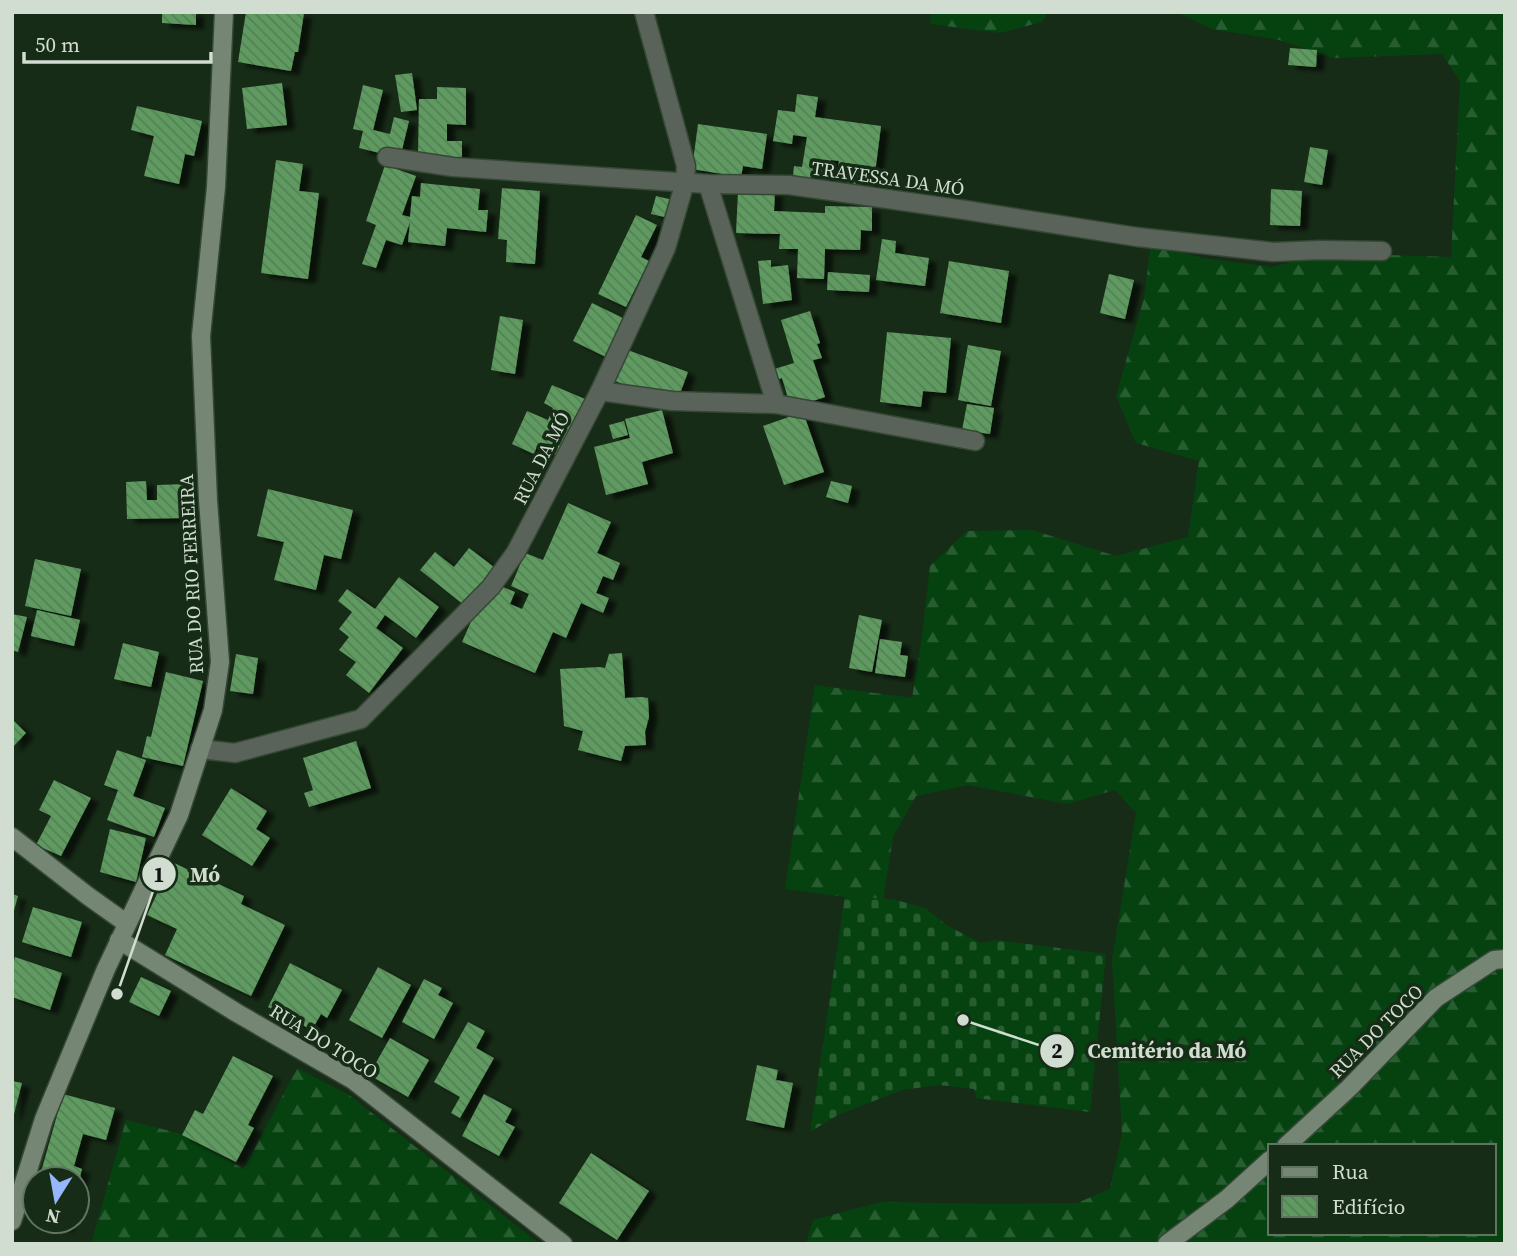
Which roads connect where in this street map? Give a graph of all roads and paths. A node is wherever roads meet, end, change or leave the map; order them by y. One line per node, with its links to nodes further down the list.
1 (223, 12): 10 (street, RUA DO RIO FERREIRA)
2 (644, 12): 4 (street, RUA DA MÓ)
3 (387, 157): 4 (street, TRAVESSA DA MÓ)
4 (685, 182): 5 (street, TRAVESSA DA MÓ); 7 (street, RUA DA MÓ)
5 (708, 184): 6 (street, TRAVESSA DA MÓ); 8 (street)
6 (1382, 251)
7 (600, 391): 8 (street); 10 (street, RUA DA MÓ)
8 (776, 404): 9 (street)
9 (975, 441)
10 (200, 749): 12 (street, RUA DO RIO FERREIRA)
11 (12, 837): 12 (street)
12 (126, 923): 13 (street, RUA DO RIO FERREIRA)
13 (119, 940): 17 (street, RUA DO RIO FERREIRA); 18 (street, RUA DO TOCO)
14 (1505, 959): 15 (street, RUA DO TOCO)
15 (1288, 1144)
16 (1268, 1162): 19 (street)
17 (12, 1221)
18 (563, 1244)
19 (1167, 1244)

